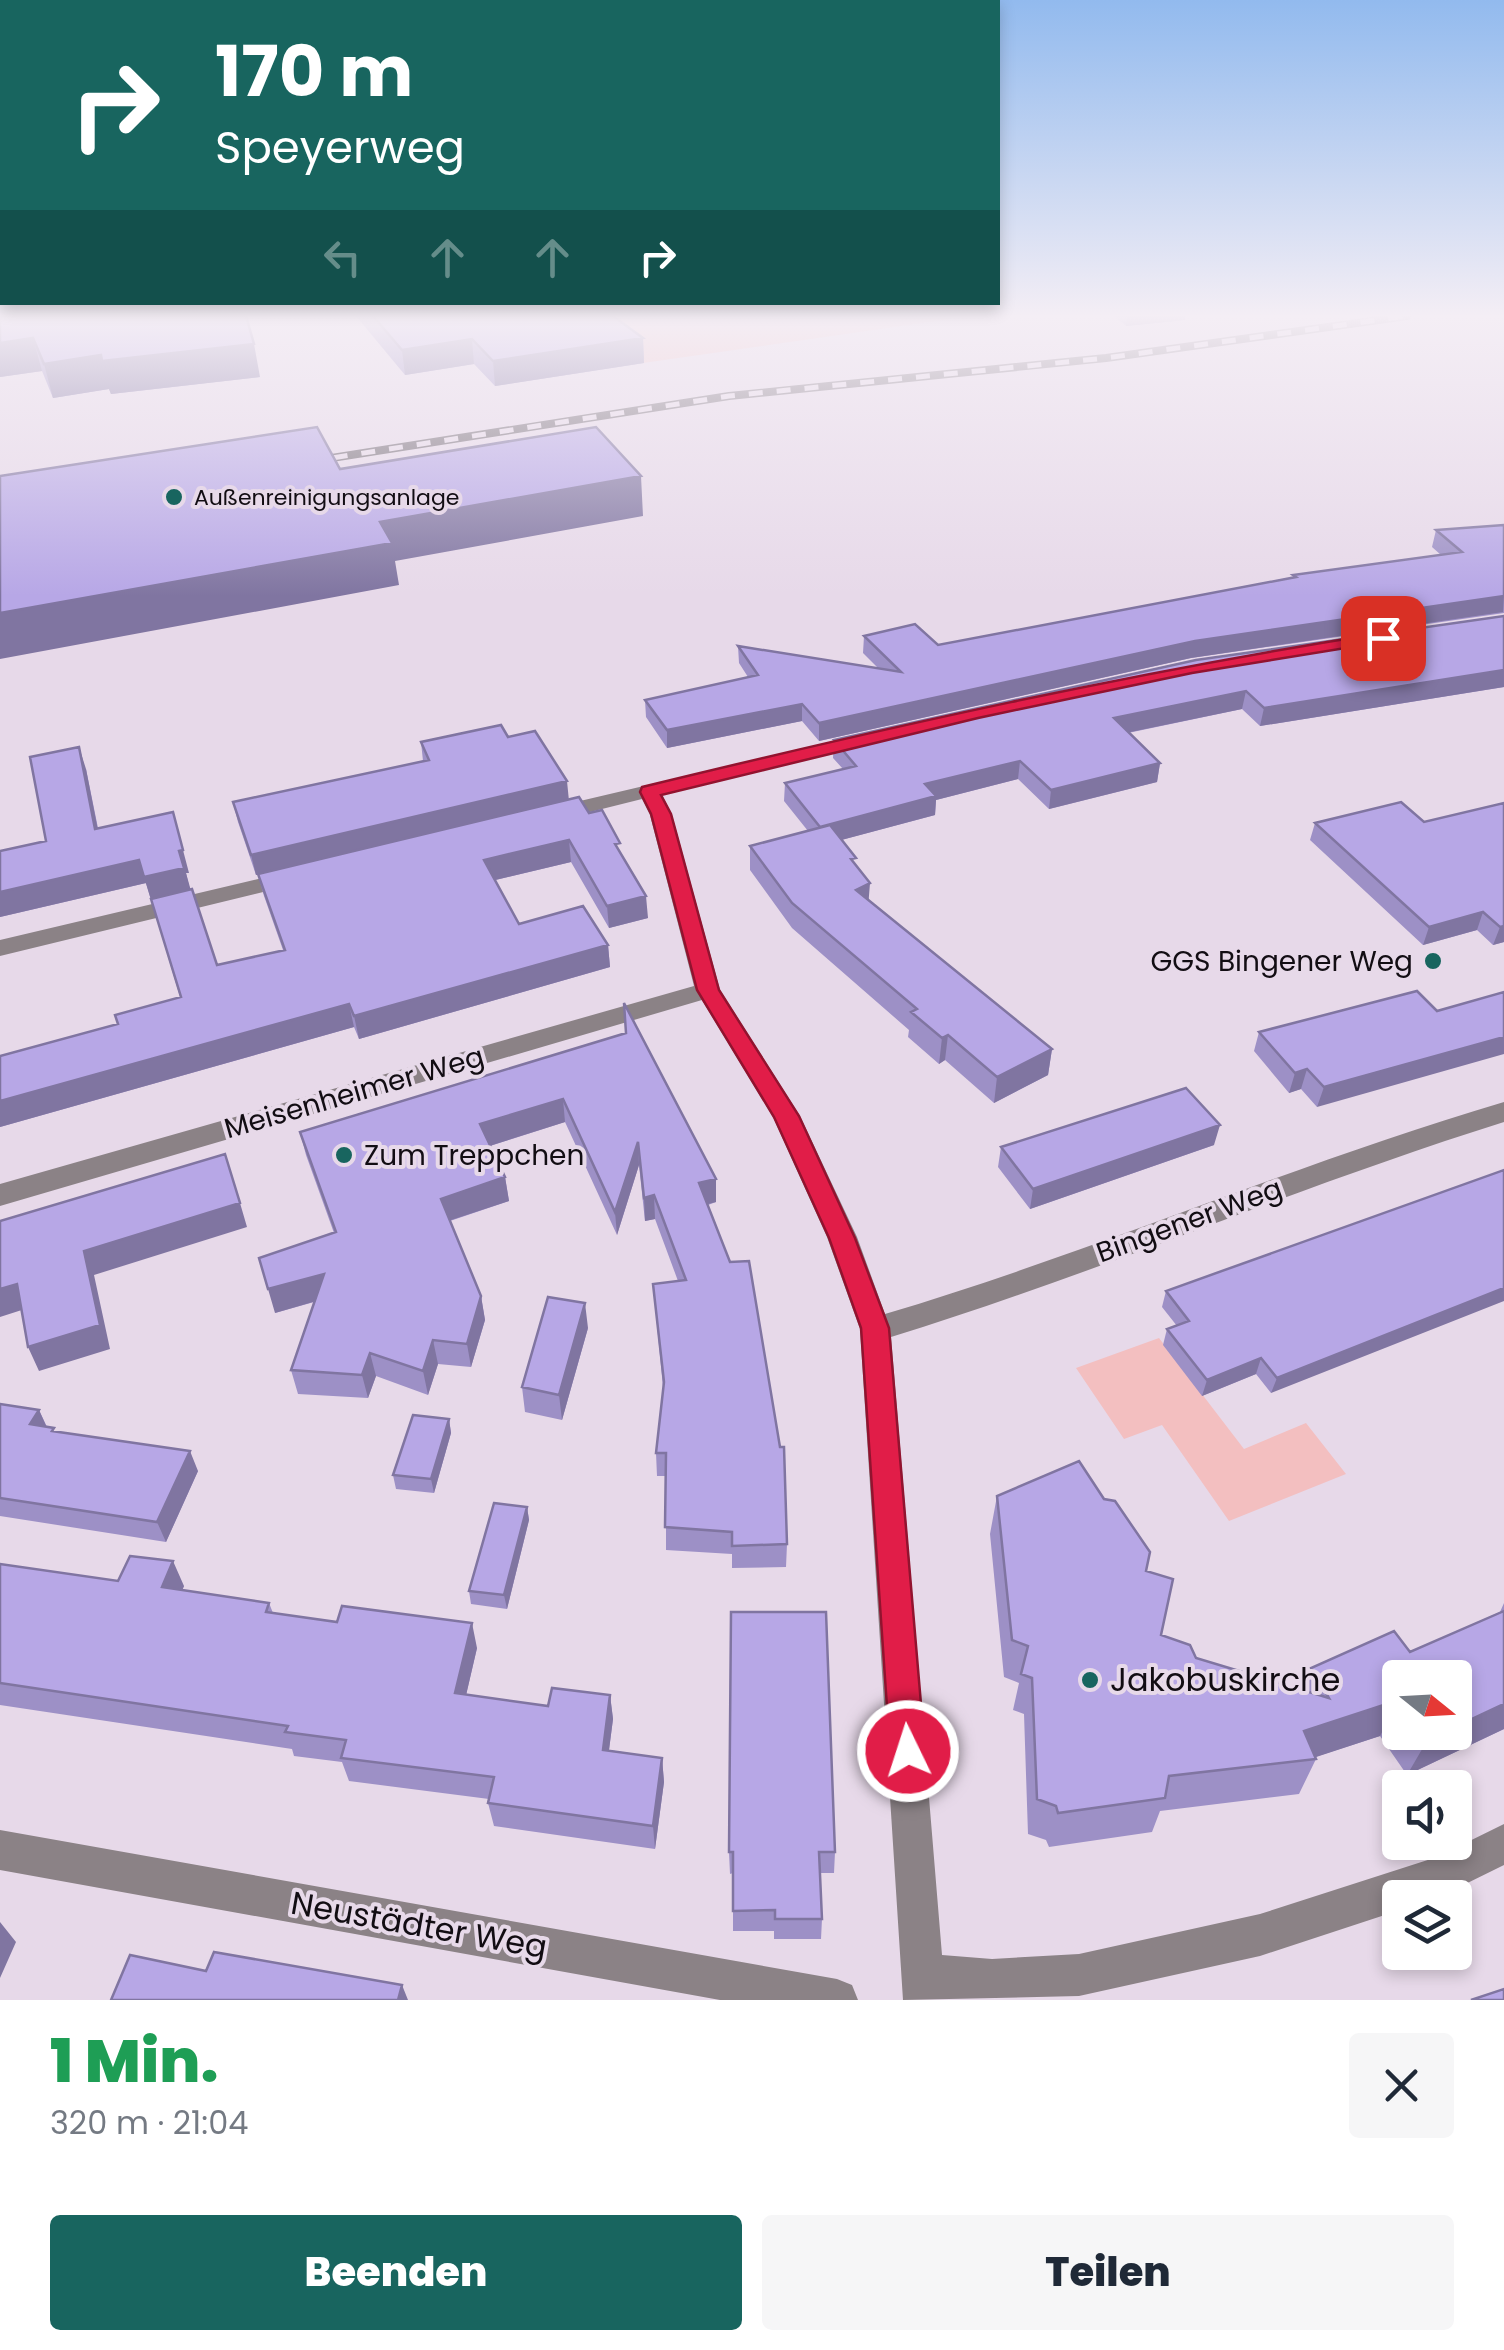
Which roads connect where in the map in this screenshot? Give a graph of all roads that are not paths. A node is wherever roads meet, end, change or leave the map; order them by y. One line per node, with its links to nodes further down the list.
1 (882, 736): 2 (street)
2 (649, 792): 3 (street); 6 (street)
3 (535, 819)
4 (306, 874): 5 (street)
5 (0, 948)
6 (708, 990): 8 (street, Meisenheimer Weg); 9 (street)
7 (1504, 1112): 9 (street, Bingener Weg)
8 (0, 1195)
9 (875, 1328): 12 (street)
10 (1504, 1844): 12 (street)
11 (0, 1850): 13 (street, Neustädter Weg)
12 (924, 1988)
13 (837, 2000)

